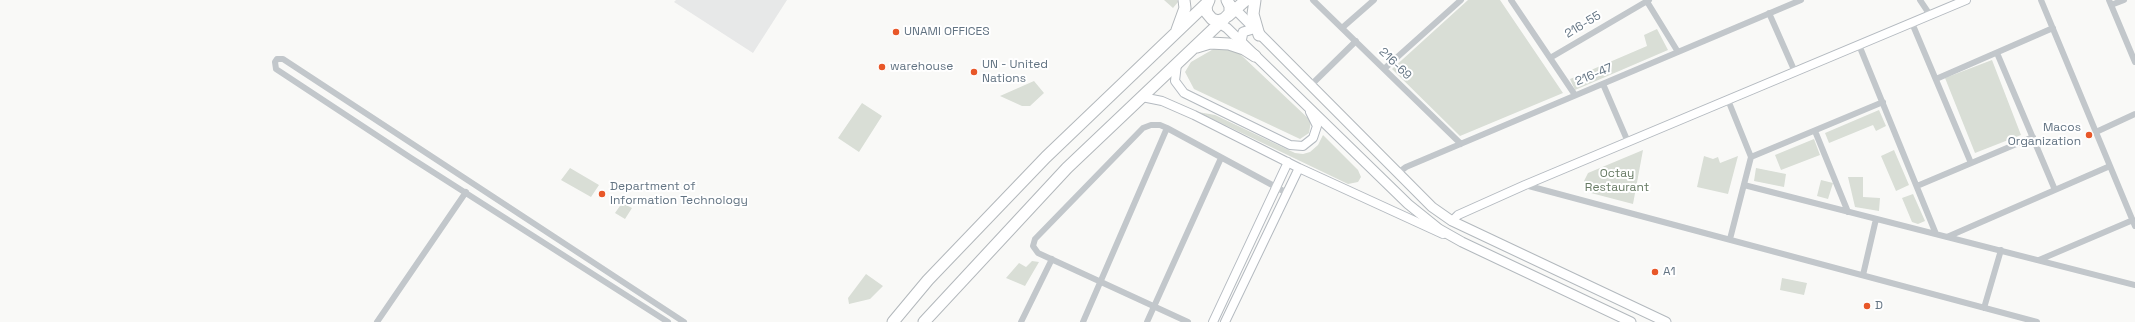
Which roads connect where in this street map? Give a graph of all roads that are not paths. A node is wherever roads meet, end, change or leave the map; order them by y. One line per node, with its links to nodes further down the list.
1 (1184, 0): 22 (highway)
2 (1246, 0): 15 (highway)
3 (1255, 0): 21 (highway)
4 (1313, 0): 19 (street, 216-69)
5 (1374, 0): 19 (street)
6 (1461, 0): 33 (street)
7 (1510, 0): 30 (street)
8 (1647, 0): 27 (street); 30 (street, 216-55)
9 (1801, 0): 16 (street, 216-47)
10 (1920, 0): 17 (street)
11 (1966, 0): 17 (street)
12 (2041, 0): 20 (street)
13 (2124, 0): 14 (street)
14 (2110, 3): 31 (street)
15 (1217, 10): 21 (main road); 22 (highway); 23 (main road); 26 (highway)
16 (1769, 13): 27 (street, 216-47); 34 (street)
17 (1930, 15): 18 (street)
18 (1912, 23): 25 (street); 35 (street)
19 (1342, 28): 24 (street, 216-69)
20 (2053, 28): 28 (street); 48 (street)
21 (1256, 32): 23 (main road); 37 (main road)
22 (1173, 36): 85 (highway)
23 (1241, 42): 29 (main road)
24 (1356, 42): 33 (street, 216-69); 37 (street)
25 (1859, 45): 34 (street); 41 (street)
26 (1194, 47): 29 (highway); 32 (highway)
27 (1678, 52): 36 (street, 216-47)
28 (1997, 53): 35 (street); 49 (street)
29 (1255, 56): 42 (main road)
30 (1550, 58): 38 (street)
31 (2135, 62)
32 (1178, 63): 39 (highway); 43 (street)
33 (1384, 69): 51 (street, 216-69)
34 (1795, 72): 40 (street)
35 (1936, 79): 55 (street)
36 (1603, 84): 38 (street, 216-47); 50 (street)
37 (1310, 86): 58 (main road)
38 (1576, 95): 51 (street, 216-47)
39 (1142, 97): 45 (street); 86 (highway)
40 (1728, 100): 50 (street); 52 (street)
41 (1883, 102): 47 (street); 61 (street)
42 (1305, 105): 43 (street); 73 (main road)
43 (1215, 109): 45 (street)
44 (2135, 114): 48 (street)
45 (1194, 115): 54 (street)
46 (1167, 128): 53 (street); 75 (street); 78 (street)
47 (1815, 131): 52 (street); 66 (street)
48 (2096, 132): 56 (street)
49 (2033, 137): 55 (street); 63 (street)
50 (1628, 142): 59 (street)
51 (1461, 144): 58 (street, 216-47)
52 (1751, 157): 60 (street)
53 (1221, 158): 62 (street); 80 (street)
54 (1288, 162): 57 (street); 62 (street)
55 (1971, 163): 61 (street)
56 (2110, 166): 63 (street); 69 (street)
57 (1299, 168): 65 (street); 73 (street)
58 (1398, 173): 68 (main road)
59 (1525, 185): 68 (street); 72 (street)
60 (1744, 185): 66 (street); 72 (street)
61 (1917, 186): 70 (street)
62 (1276, 187): 65 (street); 91 (street)
63 (2055, 190): 71 (street)
64 (466, 192): 82 (street); 83 (street); 84 (street)
65 (1287, 193): 92 (street)
66 (1848, 212): 67 (street)
67 (1876, 219): 70 (street); 77 (street)
68 (1452, 221): 94 (main road)
69 (2134, 223): 76 (street)
70 (1936, 234): 71 (street)
71 (1947, 237): 74 (street)
72 (1730, 239): 77 (street)
73 (1462, 242): 93 (main road)
74 (2001, 250): 76 (street); 81 (street)
75 (1052, 260): 78 (street); 87 (street)
76 (2039, 260): 79 (street)
77 (1863, 275): 81 (street)
78 (1102, 282): 80 (street); 88 (street)
79 (2135, 285)
80 (1155, 306): 89 (street); 90 (street)
81 (1984, 308): 95 (street)
82 (377, 322)
83 (668, 322)
84 (684, 322)
85 (893, 322)
86 (924, 322)
87 (1021, 322)
88 (1083, 322)
89 (1147, 322)
90 (1188, 322)
91 (1213, 322)
92 (1225, 322)
93 (1631, 322)
94 (1666, 322)
95 (2037, 322)

